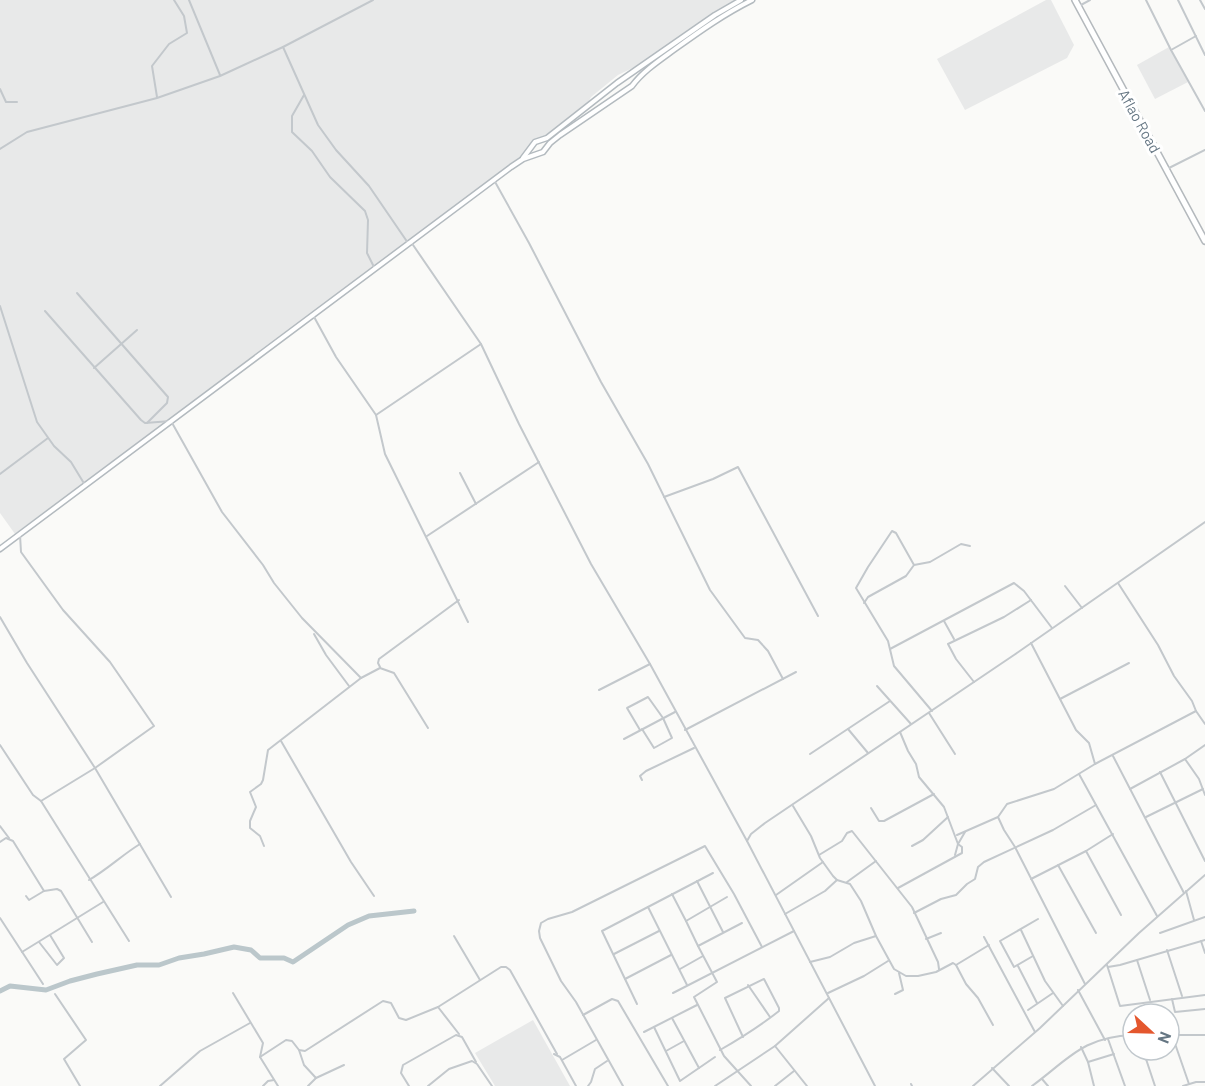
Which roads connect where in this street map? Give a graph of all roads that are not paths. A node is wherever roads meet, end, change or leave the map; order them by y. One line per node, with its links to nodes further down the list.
1 (174, 0): 22 (street)
2 (189, 0): 17 (street)
3 (373, 0): 13 (street)
4 (741, 0): 16 (main road)
5 (752, 0): 18 (main road)
6 (1090, 0): 10 (street)
7 (1146, 0): 14 (street)
8 (1178, 0): 12 (street)
9 (1200, 0): 11 (street)
10 (1077, 3): 33 (highway, Aflao Road)
11 (1205, 9)
12 (1196, 36): 14 (street); 15 (street)
13 (283, 47): 17 (street); 20 (street)
14 (1171, 50): 25 (street)
15 (1205, 55)
16 (629, 75): 18 (main road); 21 (main road)
17 (220, 76): 22 (street)
18 (634, 84): 24 (main road)
19 (0, 89): 23 (street)
20 (304, 95): 36 (street); 37 (street)
21 (601, 97): 24 (main road); 26 (main road)
22 (157, 98): 28 (street)
23 (17, 102)
24 (608, 104): 29 (main road)
25 (1205, 111)
26 (539, 140): 27 (main road); 29 (main road)
27 (533, 144): 31 (main road); 32 (main road)
28 (0, 149)
29 (546, 149): 31 (main road)
30 (1205, 150): 33 (street)
31 (538, 154): 32 (main road)
32 (523, 159): 34 (main road)
33 (1166, 169): 35 (highway, Aflao Road)
34 (494, 180): 36 (main road); 54 (street)
35 (1205, 241)
36 (410, 243): 37 (main road); 44 (street)
37 (375, 269): 41 (main road)
38 (77, 293): 43 (street)
39 (0, 306): 49 (street)
40 (45, 312): 45 (street)
41 (313, 315): 46 (street); 47 (main road)
42 (137, 330): 43 (street)
43 (121, 344): 45 (street); 48 (street)
44 (481, 344): 46 (street); 50 (street)
45 (94, 368): 48 (street)
46 (376, 415): 58 (street)
47 (171, 421): 48 (street); 53 (main road); 73 (street)
48 (147, 423)
49 (48, 438): 52 (street); 53 (street)
50 (539, 462): 55 (street); 78 (street)
51 (460, 473): 55 (street)
52 (0, 474)
53 (85, 485): 57 (main road)
54 (663, 497): 68 (street); 82 (street)
55 (476, 504): 58 (street)
56 (1205, 522): 62 (street)
57 (20, 534): 60 (main road); 111 (street)
58 (427, 536): 64 (street)
59 (970, 546): 61 (street)
60 (0, 549)
61 (914, 566): 66 (street); 66 (street)
62 (1118, 583): 67 (street); 89 (street)
63 (1065, 586): 67 (street)
64 (459, 600): 71 (street); 79 (street)
65 (1031, 600): 70 (street); 72 (street); 74 (street)
66 (864, 603): 76 (street)
67 (1082, 608): 72 (street)
68 (818, 616)
69 (0, 617): 111 (street)
70 (944, 620): 74 (street); 76 (street)
71 (468, 622)
72 (1052, 628): 75 (street)
73 (311, 629): 81 (street); 85 (street)
74 (954, 639): 83 (street)
75 (1031, 643): 83 (street); 87 (street)
76 (890, 649): 91 (street)
77 (1129, 663): 87 (street)
78 (650, 664): 86 (street); 90 (street)
79 (380, 668): 81 (street); 95 (street)
80 (796, 672): 82 (street)
81 (361, 678): 85 (street)
82 (783, 679): 98 (street)
83 (974, 682): 91 (street)
84 (877, 686): 88 (street)
85 (350, 687): 101 (street)
86 (599, 690)
87 (1060, 699): 110 (street)
88 (890, 700): 93 (street); 96 (street)
89 (1196, 711): 94 (street); 108 (street)
90 (675, 712): 92 (street); 98 (street)
91 (931, 712): 93 (street); 107 (street)
92 (663, 718): 97 (street); 97 (street); 97 (street)
93 (911, 724): 99 (street)
94 (1205, 724)
95 (428, 728)
96 (848, 729): 105 (street); 106 (street)
97 (641, 730): 100 (street)
98 (685, 730): 104 (street)
99 (900, 732): 105 (street); 117 (street)
100 (624, 739)
101 (281, 741): 136 (street); 159 (street)
102 (0, 745): 119 (street)
103 (1205, 745): 109 (street)
104 (694, 748): 114 (street); 133 (street)
105 (868, 753): 121 (street)
106 (810, 754)
107 (955, 754)
108 (1113, 756): 110 (street); 115 (street)
109 (1185, 759): 112 (street); 116 (street)
110 (1095, 764): 113 (street)
111 (95, 768): 119 (street); 134 (street)
112 (1160, 772): 115 (street); 120 (street)
113 (1079, 774): 122 (street); 125 (street)
114 (642, 780)
115 (1130, 789): 126 (street)
116 (1203, 789): 118 (street); 120 (street)
117 (934, 794): 123 (street); 124 (street)
118 (1205, 795)
119 (41, 801): 149 (street)
120 (1176, 802): 126 (street); 143 (street)
121 (793, 805): 133 (street); 140 (street)
122 (1096, 805): 129 (street); 138 (street)
123 (871, 808)
124 (948, 817): 130 (street); 137 (street)
125 (998, 817): 128 (street); 138 (street)
126 (1145, 818): 155 (street)
127 (0, 826): 131 (street)
128 (965, 832): 130 (street); 135 (street)
129 (1113, 834): 139 (street); 168 (street)
130 (956, 836): 135 (street)
131 (9, 838): 132 (street); 154 (street)
132 (0, 842)
133 (747, 842): 157 (street)
134 (140, 844): 149 (street); 160 (street)
135 (958, 844): 141 (street); 141 (street)
136 (264, 846)
137 (912, 846)
138 (1016, 847): 148 (street); 165 (street)
139 (1086, 851): 145 (street); 167 (street)
140 (819, 855): 142 (street); 144 (street)
141 (956, 855): 153 (street)
142 (876, 861): 152 (street); 153 (street)
143 (1205, 861)
144 (823, 862): 150 (street); 157 (street)
145 (1058, 865): 148 (street); 181 (street)
146 (713, 873): 151 (street)
147 (1205, 875): 155 (street)
148 (1031, 879): 215 (street)
149 (89, 880): 162 (street)
150 (837, 880): 152 (street); 166 (street)
151 (697, 881): 156 (street); 164 (street)
152 (847, 882): 185 (street)
153 (898, 888): 165 (street)
154 (44, 891): 158 (street); 171 (street)
155 (1185, 892): 168 (street); 173 (street)
156 (672, 894): 163 (street); 174 (street)
157 (775, 895): 166 (street)
158 (26, 896)
159 (374, 896)
160 (171, 897)
161 (728, 897): 164 (street)
162 (103, 902): 171 (street); 188 (street)
163 (648, 907): 177 (street); 198 (street)
164 (709, 908): 174 (street); 179 (street)
165 (914, 913): 187 (street)
166 (785, 914): 178 (street)
167 (1121, 915)
168 (1157, 917): 207 (street)
169 (1205, 917): 173 (street)
170 (0, 918): 196 (street)
171 (77, 919): 183 (street); 191 (street)
172 (1038, 919): 176 (street)
173 (1194, 920): 182 (street)
174 (686, 921): 193 (street)
175 (742, 923): 179 (street)
176 (1021, 929): 201 (street); 206 (street)
177 (659, 931): 198 (street); 199 (street)
178 (794, 931): 194 (street); 204 (street)
179 (723, 933): 193 (street)
180 (941, 933): 187 (street)
181 (1096, 933)
182 (1160, 933)
183 (50, 935): 190 (street); 190 (street)
184 (454, 936): 213 (street)
185 (876, 936): 202 (street); 204 (street)
186 (984, 937): 192 (street)
187 (926, 939): 209 (street)
188 (129, 941)
189 (1203, 941): 195 (street); 197 (street)
190 (39, 942): 196 (street)
191 (92, 942)
192 (989, 945): 205 (street); 244 (street)
193 (698, 946): 200 (street)
194 (762, 947): 210 (street); 237 (street)
195 (1167, 950): 203 (street); 226 (street)
196 (22, 952): 214 (street)
197 (1205, 954)
198 (613, 955): 212 (street)
199 (671, 955): 208 (street); 212 (street)
200 (703, 956): 208 (street); 210 (street)
201 (1033, 956): 206 (street); 221 (street)
202 (888, 960): 211 (street); 223 (street)
203 (1137, 960): 207 (street); 229 (street)
204 (810, 962): 223 (street)
205 (956, 964): 209 (street); 241 (street)
206 (1017, 965): 230 (street)
207 (1107, 965): 215 (street); 229 (street)
208 (678, 969): 216 (street)
209 (939, 969): 211 (street)
210 (712, 971): 216 (street); 232 (street)
211 (899, 973): 224 (street)
212 (625, 979): 231 (street)
213 (480, 980): 234 (street); 261 (street)
214 (43, 984)
215 (1085, 984): 218 (street)
216 (687, 985): 220 (street)
217 (748, 985): 239 (street); 239 (street); 247 (street)
218 (1078, 990): 233 (street); 250 (street)
219 (233, 993): 240 (street)
220 (673, 993)
221 (1053, 993): 230 (street); 233 (street)
222 (55, 994): 277 (street)
223 (827, 994): 227 (street)
224 (895, 994)
225 (1205, 995): 226 (street)
226 (1182, 997): 228 (street)
227 (829, 998): 253 (street); 293 (street)
228 (1172, 999): 229 (street); 235 (street)
229 (1151, 1001)
230 (1037, 1003): 236 (street)
231 (637, 1004)
232 (698, 1005): 238 (street); 256 (street)
233 (1062, 1006): 244 (street)
234 (438, 1007): 245 (street); 255 (street)
235 (1205, 1009)
236 (1028, 1010)
237 (583, 1015): 251 (street); 288 (street)
238 (672, 1018): 242 (street); 252 (street)
239 (771, 1018): 247 (street)
240 (250, 1023): 260 (street); 278 (street)
241 (993, 1025)
242 (654, 1027): 243 (street); 257 (street)
243 (644, 1032)
244 (1035, 1032): 269 (street)
245 (459, 1034): 263 (street); 282 (street)
246 (1181, 1035): 248 (street)
247 (743, 1036): 256 (street)
248 (1204, 1036)
249 (1121, 1037): 250 (street)
250 (1107, 1039): 254 (street); 258 (street)
251 (596, 1040): 261 (street); 262 (street)
252 (684, 1041): 257 (street); 268 (street)
253 (775, 1046): 270 (street); 271 (street)
254 (1081, 1047): 264 (street); 273 (street)
255 (299, 1050): 260 (street); 272 (street)
256 (720, 1050): 271 (street)
257 (666, 1051): 268 (street)
258 (1115, 1054): 264 (street); 299 (street)
259 (715, 1057): 268 (street)
260 (260, 1058): 274 (street)
261 (562, 1060): 285 (street)
262 (607, 1061): 286 (street); 287 (street)
263 (476, 1062): 283 (street); 284 (street)
264 (1088, 1062): 298 (street)
265 (1147, 1062): 300 (street)
266 (1181, 1062): 276 (street)
267 (344, 1065): 272 (street)
268 (699, 1068)
269 (992, 1068): 294 (street); 295 (street)
270 (794, 1071): 291 (street); 292 (street)
271 (739, 1072): 289 (street); 290 (street)
272 (316, 1078): 281 (street)
273 (1042, 1078): 296 (street); 297 (street)
274 (274, 1080): 279 (street); 280 (street)
275 (1205, 1082): 276 (street)
276 (1189, 1084): 301 (street)
277 (80, 1086)
278 (160, 1086)
279 (263, 1086)
280 (278, 1086)
281 (308, 1086)
282 (409, 1086)
283 (429, 1086)
284 (492, 1086)
285 (576, 1086)
286 (588, 1086)
287 (623, 1086)
288 (668, 1086)
289 (716, 1086)
290 (751, 1086)
291 (775, 1086)
292 (807, 1086)
293 (875, 1086)
294 (973, 1086)
295 (1009, 1086)
296 (1032, 1086)
297 (1048, 1086)
298 (1094, 1086)
299 (1125, 1086)
300 (1155, 1086)
301 (1183, 1086)

